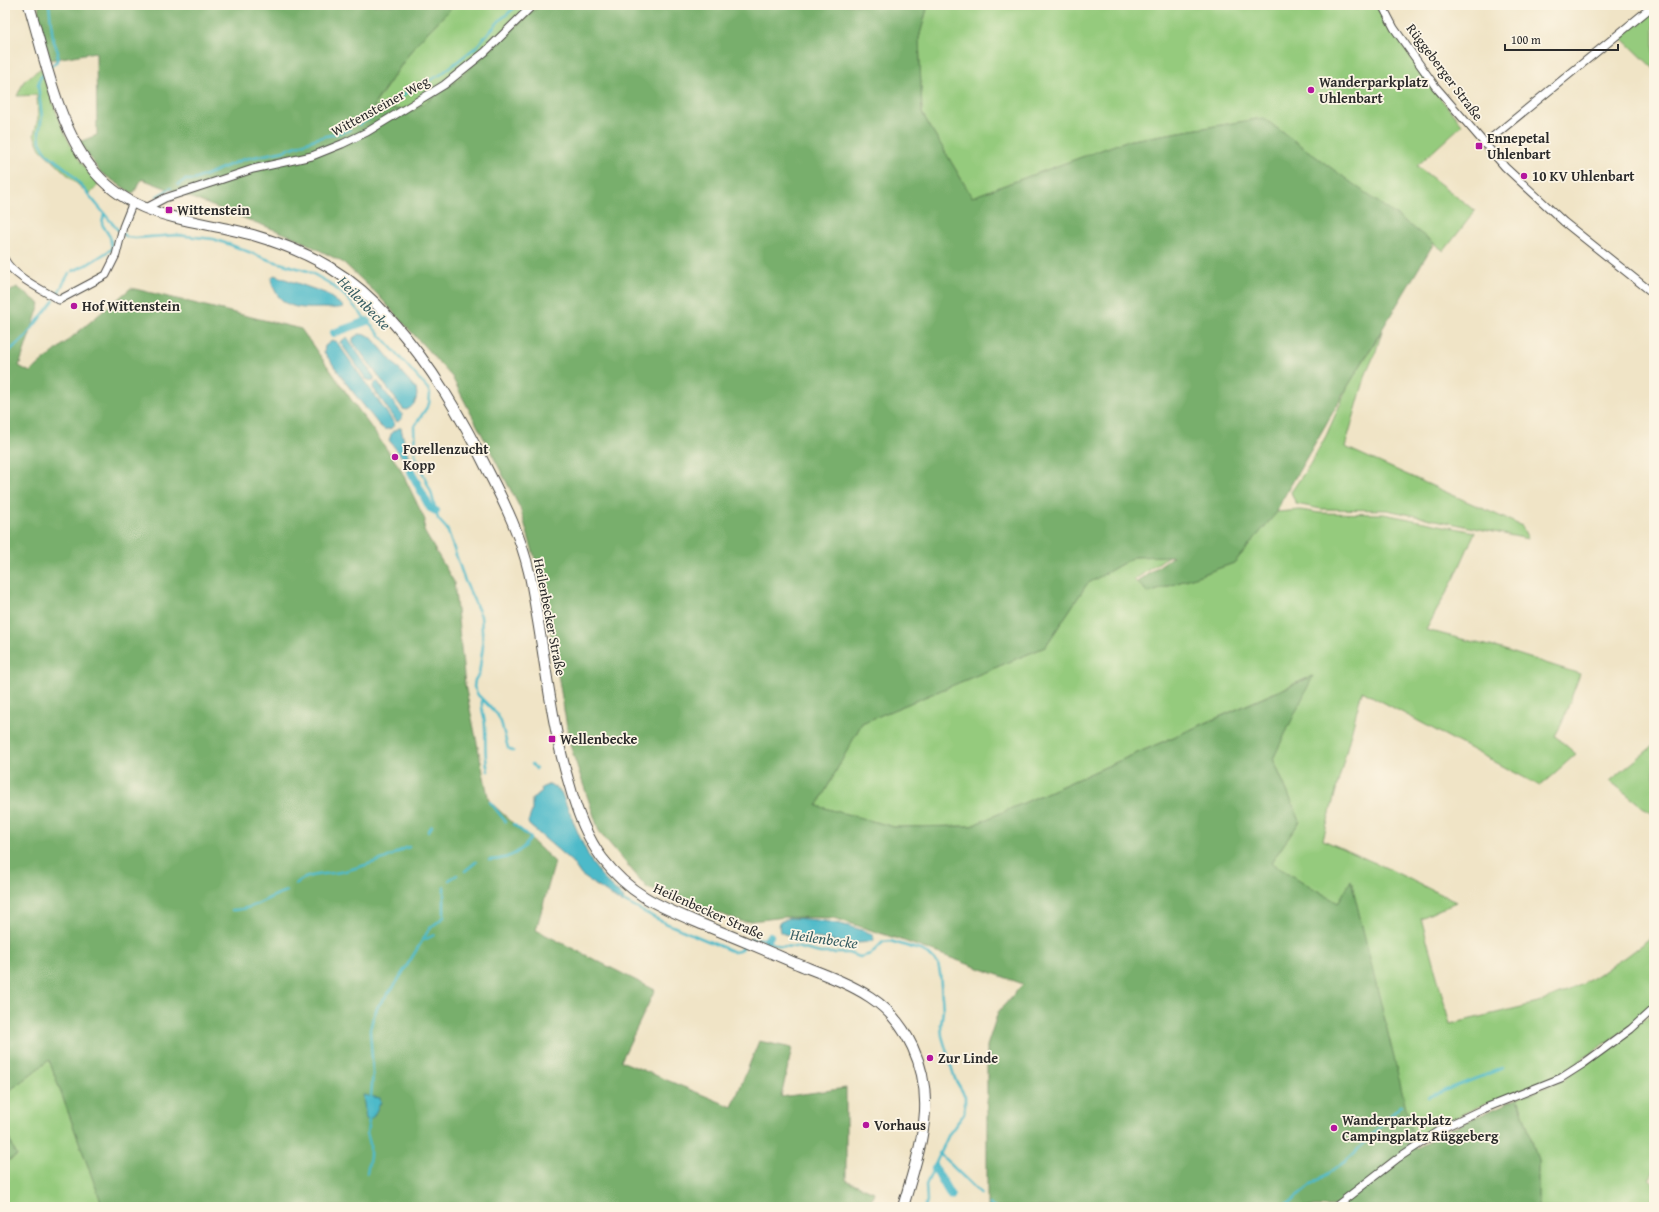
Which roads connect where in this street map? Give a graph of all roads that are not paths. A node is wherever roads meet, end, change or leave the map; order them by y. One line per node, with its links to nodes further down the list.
1 (29, 5): 6 (main road, Heilenbecker Straße)
2 (533, 5): 7 (street, Wittensteiner Weg)
3 (1382, 5): 5 (street, Rüggeberger Straße)
4 (1654, 5): 5 (street)
5 (1484, 144): 9 (street, Rüggeberger Straße)
6 (133, 202): 7 (main road, Heilenbecker Straße); 8 (street)
7 (146, 208): 11 (main road, Heilenbecker Straße)
8 (5, 260)
9 (1654, 294)
10 (1654, 1008): 12 (street)
11 (903, 1207)
12 (1335, 1207)

